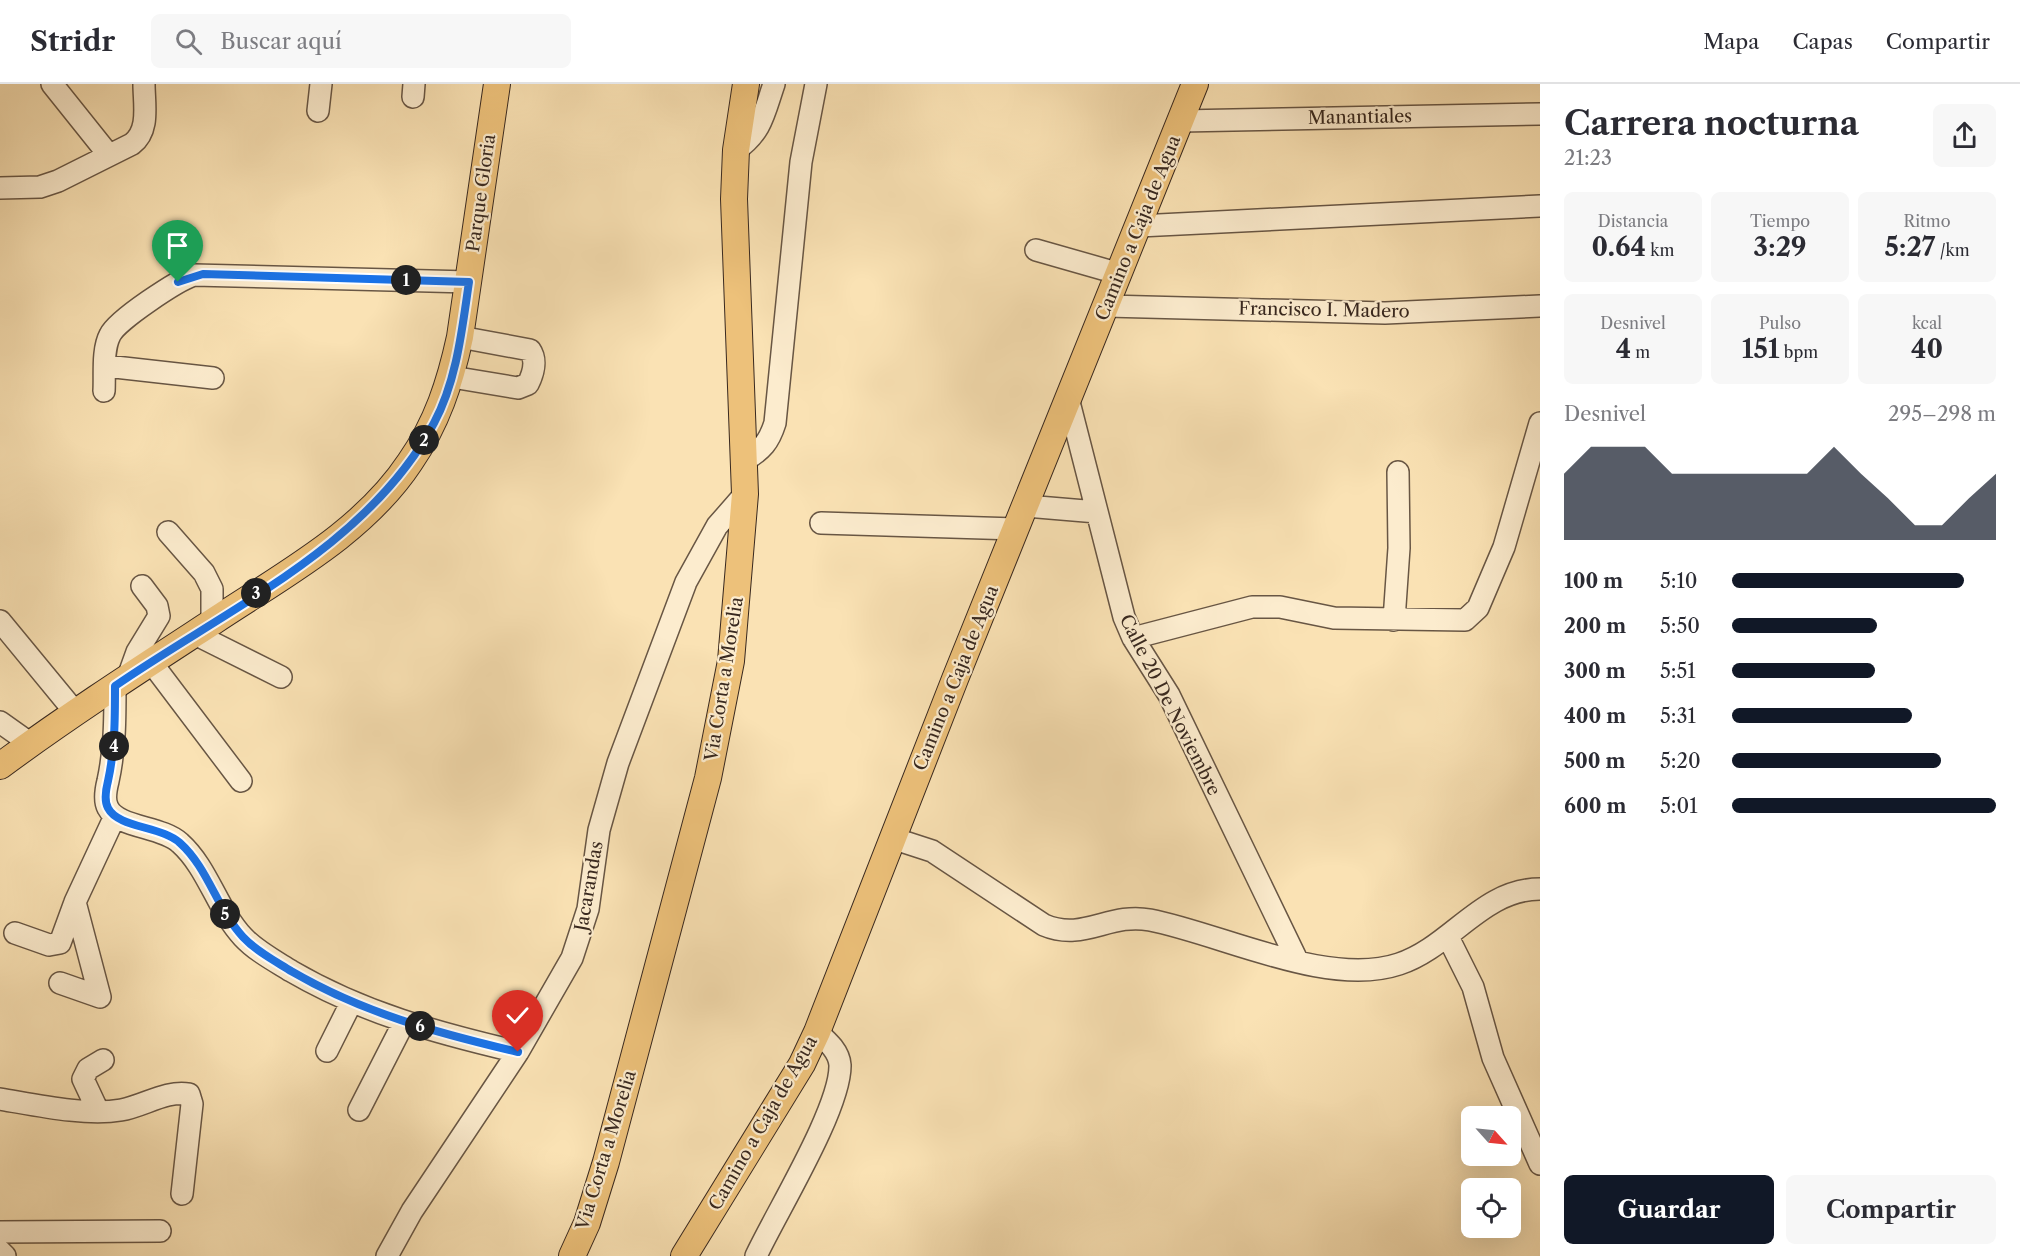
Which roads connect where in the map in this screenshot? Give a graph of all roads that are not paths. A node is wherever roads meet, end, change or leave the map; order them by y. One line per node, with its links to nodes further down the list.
1 (52, 84): 13 (street)
2 (144, 84): 13 (street)
3 (321, 84): 9 (street)
4 (497, 84): 19 (main road, Parque Gloria)
5 (746, 84): 12 (main road, Via Corta a Morelia)
6 (774, 84): 12 (street)
7 (816, 84): 29 (street)
8 (1195, 84): 11 (main road, Camino a Caja de Agua)
9 (318, 111)
10 (1540, 114): 11 (street, Manantiales)
11 (1181, 121): 16 (main road, Camino a Caja de Agua)
12 (736, 150): 29 (main road, Via Corta a Morelia)
13 (108, 154): 14 (street)
14 (0, 188)
15 (1540, 206): 16 (street)
16 (1139, 226): 18 (main road, Camino a Caja de Agua)
17 (1036, 250): 18 (street)
18 (1120, 274): 20 (main road, Camino a Caja de Agua)
19 (469, 282): 22 (main road, Parque Gloria); 23 (street)
20 (1107, 306): 21 (street, Francisco I. Madero); 27 (main road, Camino a Caja de Agua)
21 (1540, 306)
22 (460, 337): 24 (main road, Parque Gloria); 24 (street)
23 (106, 366): 25 (street); 26 (street)
24 (452, 377): 40 (main road, Parque Gloria)
25 (213, 378)
26 (104, 392)
27 (1069, 402): 32 (main road, Camino a Caja de Agua); 33 (street, Calle 20 De Noviembre)
28 (1540, 423): 38 (street)
29 (745, 460): 31 (main road, Via Corta a Morelia)
30 (1398, 472): 38 (street)
31 (745, 494): 62 (street, Jacarandas); 74 (main road, Via Corta a Morelia)
32 (1026, 506): 33 (street); 35 (main road, Camino a Caja de Agua)
33 (1097, 512): 41 (street, Calle 20 De Noviembre)
34 (821, 523): 35 (street)
35 (1016, 530): 51 (main road, Camino a Caja de Agua)
36 (168, 532): 40 (street)
37 (142, 586): 44 (street)
38 (1394, 620): 41 (street)
39 (0, 621): 45 (street)
40 (203, 628): 42 (main road, Parque Gloria); 43 (street)
41 (1133, 638): 56 (street, Calle 20 De Noviembre)
42 (151, 662): 44 (main road, Parque Gloria); 49 (street)
43 (281, 677)
44 (121, 681): 45 (main road, Parque Gloria); 50 (street)
45 (75, 712): 47 (main road, Parque Gloria)
46 (0, 722): 47 (street)
47 (31, 744): 48 (main road, Parque Gloria)
48 (0, 766)
49 (241, 782)
50 (115, 816): 53 (street); 58 (street)
51 (892, 838): 56 (street); 60 (main road, Camino a Caja de Agua)
52 (1540, 889): 55 (street)
53 (75, 902): 54 (street); 57 (street)
54 (15, 933)
55 (1448, 937): 56 (street); 67 (street)
56 (1297, 960)
57 (60, 983)
58 (351, 1003): 59 (street); 61 (street)
59 (404, 1022): 62 (street); 65 (street)
60 (816, 1032): 75 (main road, Camino a Caja de Agua); 76 (street)
61 (327, 1051)
62 (518, 1052): 73 (street, Jacarandas)
63 (103, 1060): 66 (street)
64 (0, 1099): 66 (street)
65 (358, 1110)
66 (98, 1111): 68 (street)
67 (1540, 1164)
68 (182, 1194)
69 (0, 1232): 70 (street)
70 (160, 1232)
71 (0, 1251): 72 (street)
72 (5, 1256)
73 (387, 1256)
74 (572, 1256)
75 (684, 1256)
76 (756, 1256)

